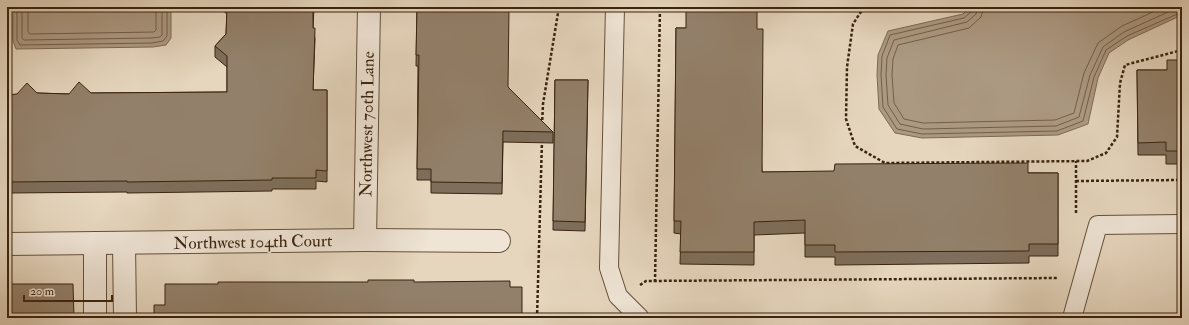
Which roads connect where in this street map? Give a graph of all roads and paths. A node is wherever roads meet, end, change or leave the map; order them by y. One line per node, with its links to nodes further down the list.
1 (369, 7): 14 (street, Northwest 70th Lane)
2 (559, 7): 7 (path)
3 (615, 7): 21 (lane)
4 (660, 7): 20 (path)
5 (864, 7): 9 (path)
6 (1182, 50): 9 (path)
7 (542, 126)
8 (542, 133): 24 (path)
9 (1076, 161): 11 (path)
10 (1182, 180): 11 (path)
11 (1076, 181): 12 (path)
12 (1076, 217)
13 (1182, 224): 26 (lane)
14 (365, 240): 15 (street, Northwest 104th Court); 17 (street, Northwest 104th Court)
15 (499, 241)
16 (95, 243): 17 (street, Northwest 104th Court); 18 (street, Northwest 104th Court); 22 (street)
17 (124, 243): 23 (street)
18 (7, 244)
19 (1066, 278): 20 (path)
20 (655, 282): 21 (path)
21 (618, 296): 25 (lane)
22 (95, 318)
23 (125, 318)
24 (537, 318)
25 (640, 318)
26 (1072, 318)

